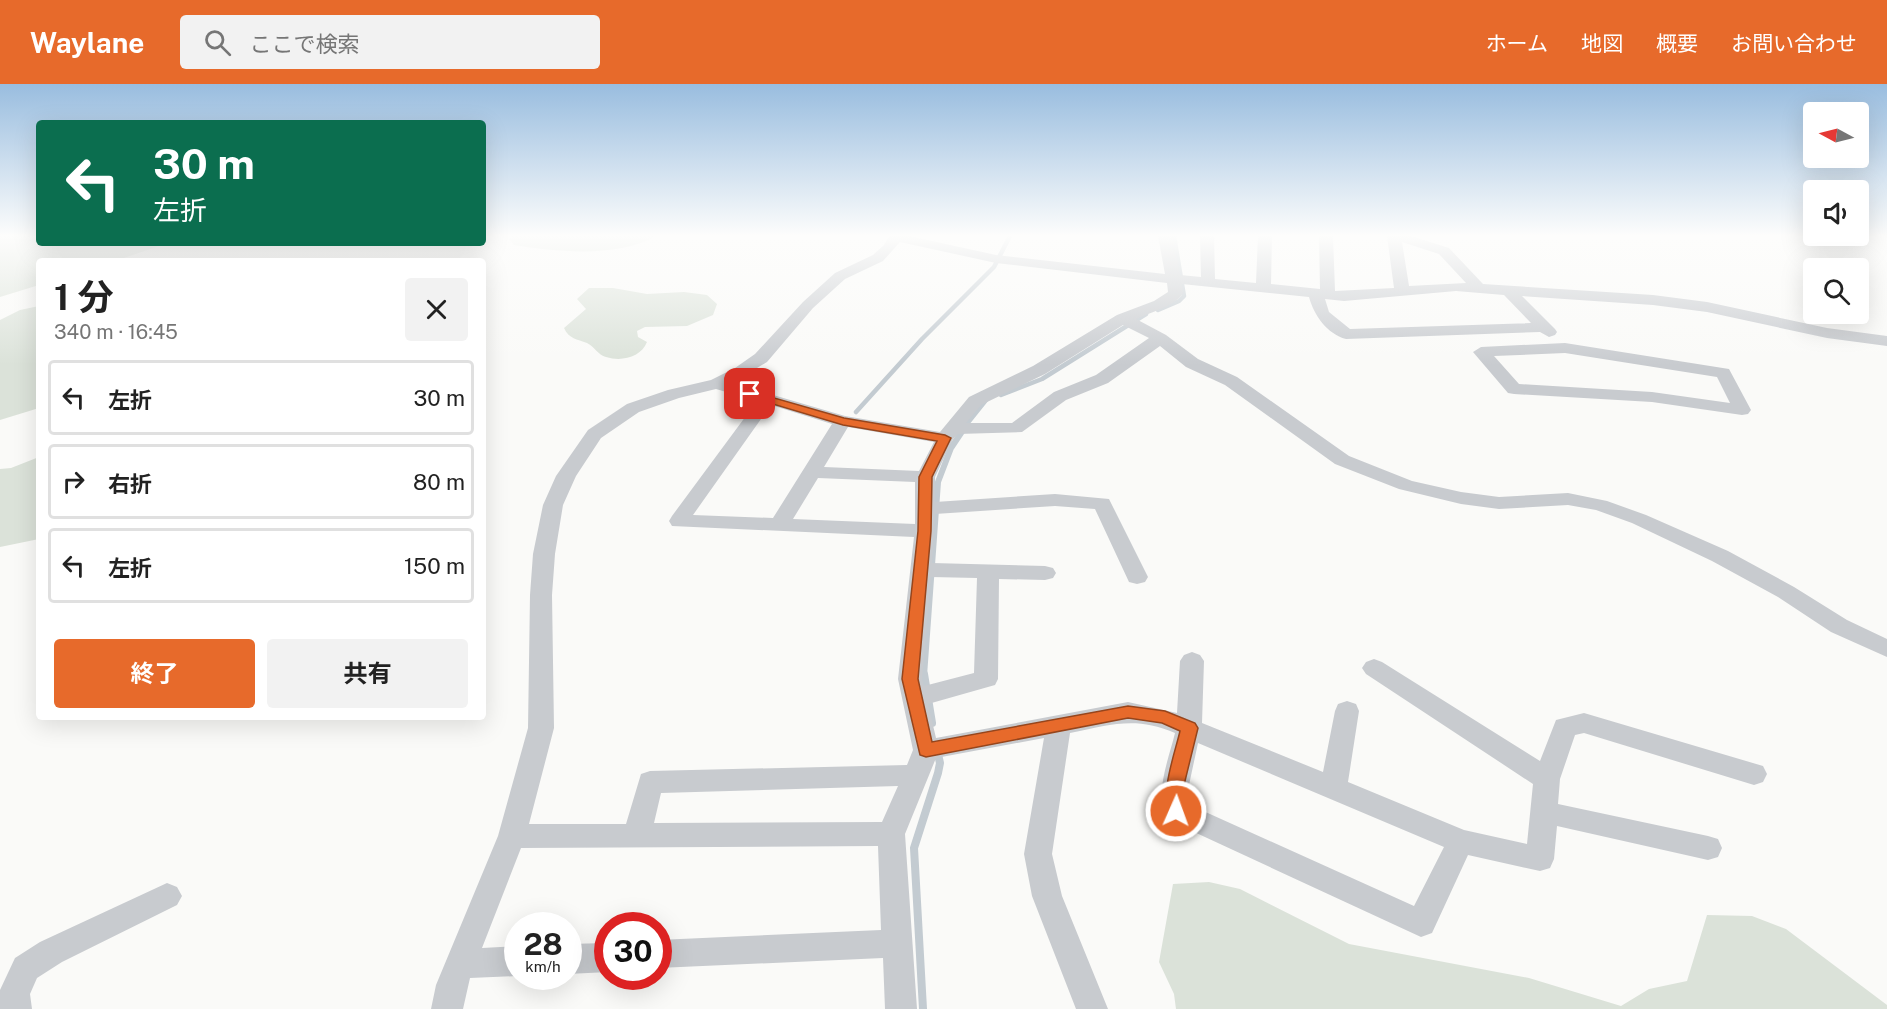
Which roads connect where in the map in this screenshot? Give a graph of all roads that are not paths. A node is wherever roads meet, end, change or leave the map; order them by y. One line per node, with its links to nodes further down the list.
1 (837, 279): 21 (street)
2 (1167, 279): 8 (street)
3 (1208, 279): 9 (street)
4 (1263, 279): 11 (street)
5 (1323, 279): 14 (street)
6 (1401, 279): 13 (street)
7 (1470, 279): 10 (street)
8 (1174, 280): 9 (street); 15 (street)
9 (1208, 283): 11 (street)
10 (1478, 288): 12 (street); 13 (street)
11 (1263, 289): 14 (street)
12 (1508, 290): 16 (street); 18 (street)
13 (1402, 292): 14 (street)
14 (1322, 294): 16 (street)
15 (1123, 318): 17 (street); 24 (street)
16 (1544, 327): 19 (street)
17 (1160, 338): 24 (street); 33 (street)
18 (1880, 340): 20 (street)
19 (1565, 348): 19 (street)
20 (1887, 352)
21 (717, 384): 22 (street); 48 (street)
22 (767, 399): 23 (street); 28 (street)
23 (843, 421): 24 (street); 25 (street)
24 (948, 434): 26 (street)
25 (812, 471): 26 (street); 28 (street)
26 (925, 477): 27 (street)
27 (925, 520): 28 (street); 29 (street); 32 (street)
28 (779, 525)
29 (921, 570): 30 (street); 36 (street)
30 (988, 572): 31 (street); 36 (street)
31 (1045, 573)
32 (1137, 577)
33 (1887, 649)
34 (1192, 661): 39 (street)
35 (1374, 668): 43 (street)
36 (914, 698): 40 (street)
37 (1347, 711): 44 (street)
38 (1059, 725): 39 (street); 40 (street); 59 (street)
39 (1189, 728): 44 (street); 49 (street)
40 (926, 750): 42 (street)
41 (1754, 774): 43 (street)
42 (915, 775): 46 (street); 47 (street)
43 (1547, 779): 45 (street)
44 (1334, 788): 49 (street)
45 (1544, 812): 49 (street); 50 (street)
46 (891, 834): 47 (street); 52 (street)
47 (637, 835): 48 (street)
48 (512, 836): 55 (street)
49 (1461, 841)
50 (1708, 848)
51 (167, 896): 56 (street)
52 (897, 943): 53 (street); 58 (street)
53 (672, 953)
54 (504, 962): 55 (street)
55 (460, 964): 57 (street)
56 (16, 1009)
57 (447, 1009)
58 (901, 1009)
59 (1092, 1009)

